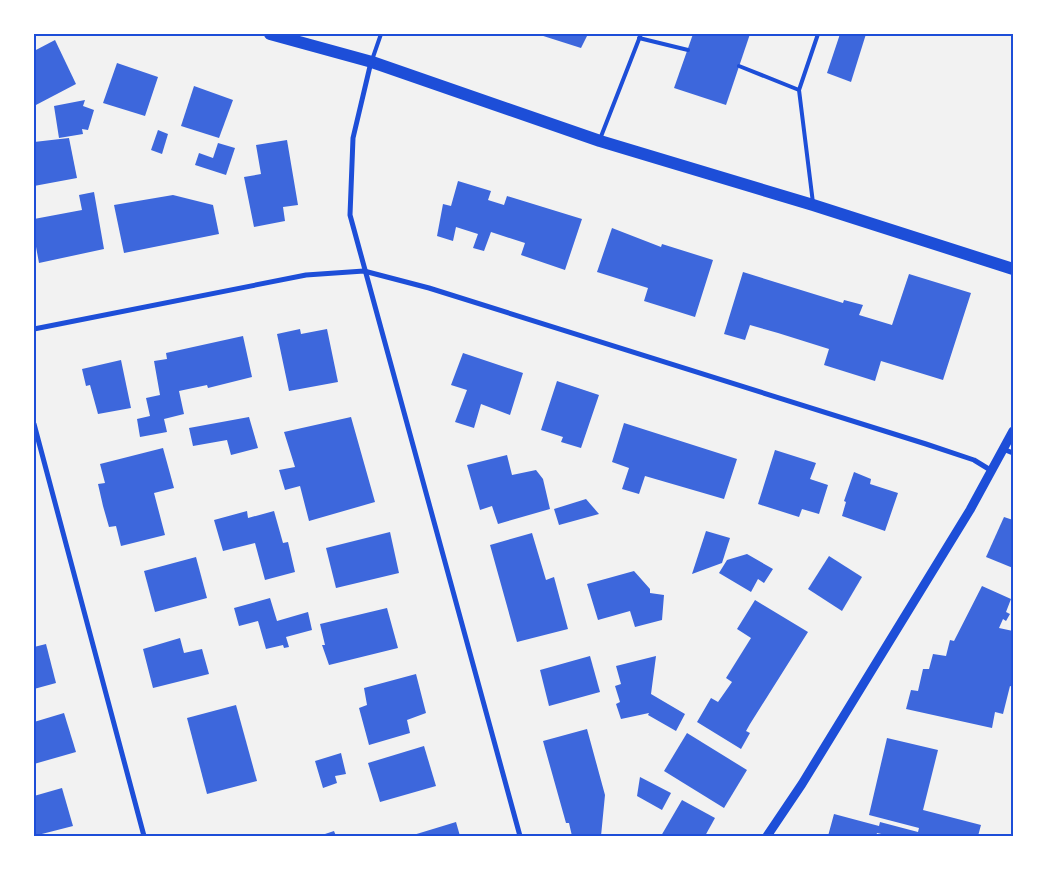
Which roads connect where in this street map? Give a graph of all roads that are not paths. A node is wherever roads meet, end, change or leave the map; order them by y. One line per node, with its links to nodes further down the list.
1 (270, 34): 6 (main road)
2 (381, 34): 6 (lane)
3 (818, 34): 8 (lane)
4 (640, 36): 5 (lane); 9 (lane)
5 (688, 50)
6 (372, 62): 9 (main road); 12 (street)
7 (739, 66): 8 (lane)
8 (800, 90): 10 (lane)
9 (600, 141): 10 (main road)
10 (813, 205): 11 (main road)
11 (1013, 269)
12 (364, 271): 13 (street); 18 (street); 20 (street)
13 (34, 329)
14 (34, 424): 19 (street)
15 (1013, 431): 16 (street)
16 (1002, 449): 17 (street); 18 (street)
17 (1013, 453)
18 (992, 471): 21 (street)
19 (144, 836)
20 (520, 836)
21 (767, 836)

